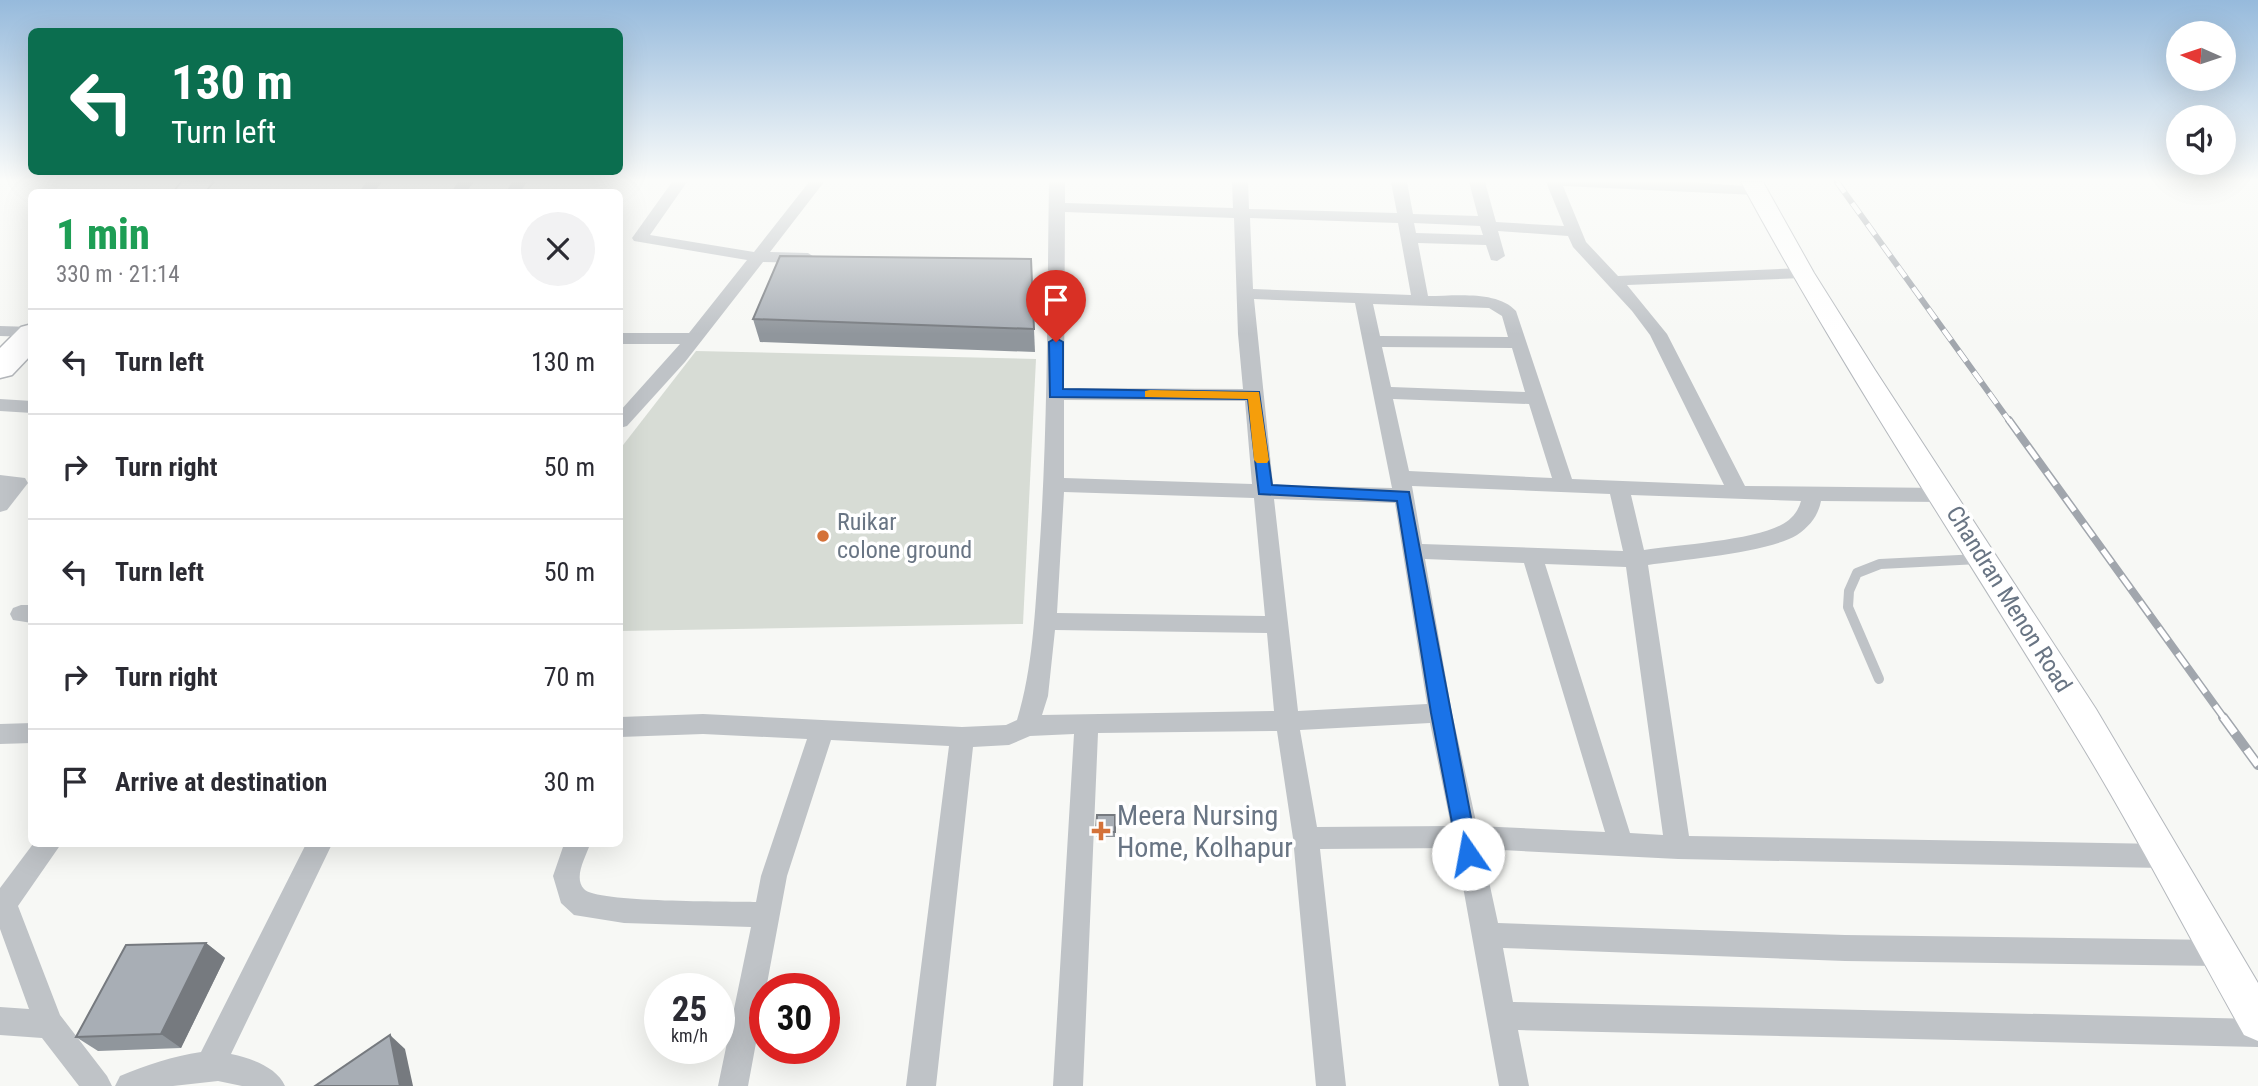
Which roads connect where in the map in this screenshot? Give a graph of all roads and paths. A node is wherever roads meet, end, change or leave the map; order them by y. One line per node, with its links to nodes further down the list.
1 (643, 233): 13 (street)
2 (776, 233): 15 (street)
3 (1053, 233): 33 (street)
4 (1243, 233): 19 (street)
5 (1409, 233): 14 (street)
6 (1474, 233): 12 (street)
7 (1490, 233): 12 (street)
8 (1545, 233): 12 (street)
9 (1573, 233): 18 (street)
10 (1780, 233): 17 (street, Chandran Menon Road)
11 (623, 235): 13 (street)
12 (1491, 236): 14 (street)
13 (639, 238): 15 (street)
14 (1410, 238): 21 (street)
15 (756, 257): 16 (street); 26 (street)
16 (823, 258)
17 (1802, 273): 18 (street); 47 (street, Chandran Menon Road)
18 (1612, 281): 45 (street)
19 (1245, 294): 20 (street); 34 (street)
20 (1363, 298): 21 (street); 27 (street)
21 (1420, 299): 28 (street)
22 (0, 331): 23 (street)
23 (28, 333)
24 (28, 337): 30 (highway)
25 (623, 338): 26 (street)
26 (693, 339): 36 (street)
27 (1372, 341): 28 (street); 32 (street)
28 (1519, 343): 35 (street)
29 (28, 356): 31 (highway)
30 (0, 367)
31 (0, 385)
32 (1382, 393): 35 (street); 42 (street)
33 (1055, 394): 34 (street); 40 (street)
34 (1254, 395): 44 (street)
35 (1536, 398): 41 (street)
36 (628, 403)
37 (0, 405): 38 (street)
38 (28, 407)
39 (17, 483): 48 (street)
40 (1054, 485): 44 (street); 53 (street)
41 (1564, 485): 42 (street); 43 (street)
42 (1402, 487): 44 (street); 49 (street)
43 (1619, 489): 45 (street); 51 (street)
44 (1265, 490): 54 (street)
45 (1738, 493): 46 (street)
46 (1813, 494): 47 (street); 51 (street)
47 (1943, 495): 52 (street, Chandran Menon Road)
48 (0, 505)
49 (1413, 551): 50 (street); 56 (street)
50 (1532, 555): 51 (street); 67 (street)
51 (1636, 559): 71 (street)
52 (1983, 559): 55 (lane); 72 (street, Chandran Menon Road)
53 (1045, 621): 54 (street); 59 (street)
54 (1279, 625): 57 (street)
55 (1879, 679)
56 (1440, 713): 57 (street); 65 (street)
57 (1287, 721): 58 (street); 66 (street)
58 (1087, 723): 59 (street); 88 (street)
59 (1027, 726): 64 (street)
60 (623, 727): 61 (street)
61 (822, 731): 64 (street); 74 (street)
62 (28, 733): 63 (street)
63 (0, 734)
64 (962, 737): 87 (street)
65 (1465, 837): 66 (street); 67 (street); 75 (street)
66 (1306, 838): 89 (street)
67 (1621, 844): 71 (street)
68 (46, 847): 73 (street)
69 (318, 847): 82 (street)
70 (576, 847): 74 (street)
71 (1678, 847): 72 (street)
72 (2163, 856): 76 (street, Chandran Menon Road)
73 (2, 903): 80 (street)
74 (768, 915): 86 (street)
75 (1486, 934): 76 (street); 77 (street)
76 (2218, 953): 79 (street, Chandran Menon Road)
77 (1501, 1016): 81 (street); 90 (street)
78 (0, 1021): 80 (street)
79 (2258, 1021)
80 (49, 1024): 83 (street)
81 (2258, 1033)
82 (210, 1065): 84 (street); 85 (street)
83 (97, 1086)
84 (131, 1086)
85 (270, 1086)
86 (733, 1086)
87 (921, 1086)
88 (1068, 1086)
89 (1331, 1086)
90 (1514, 1086)

